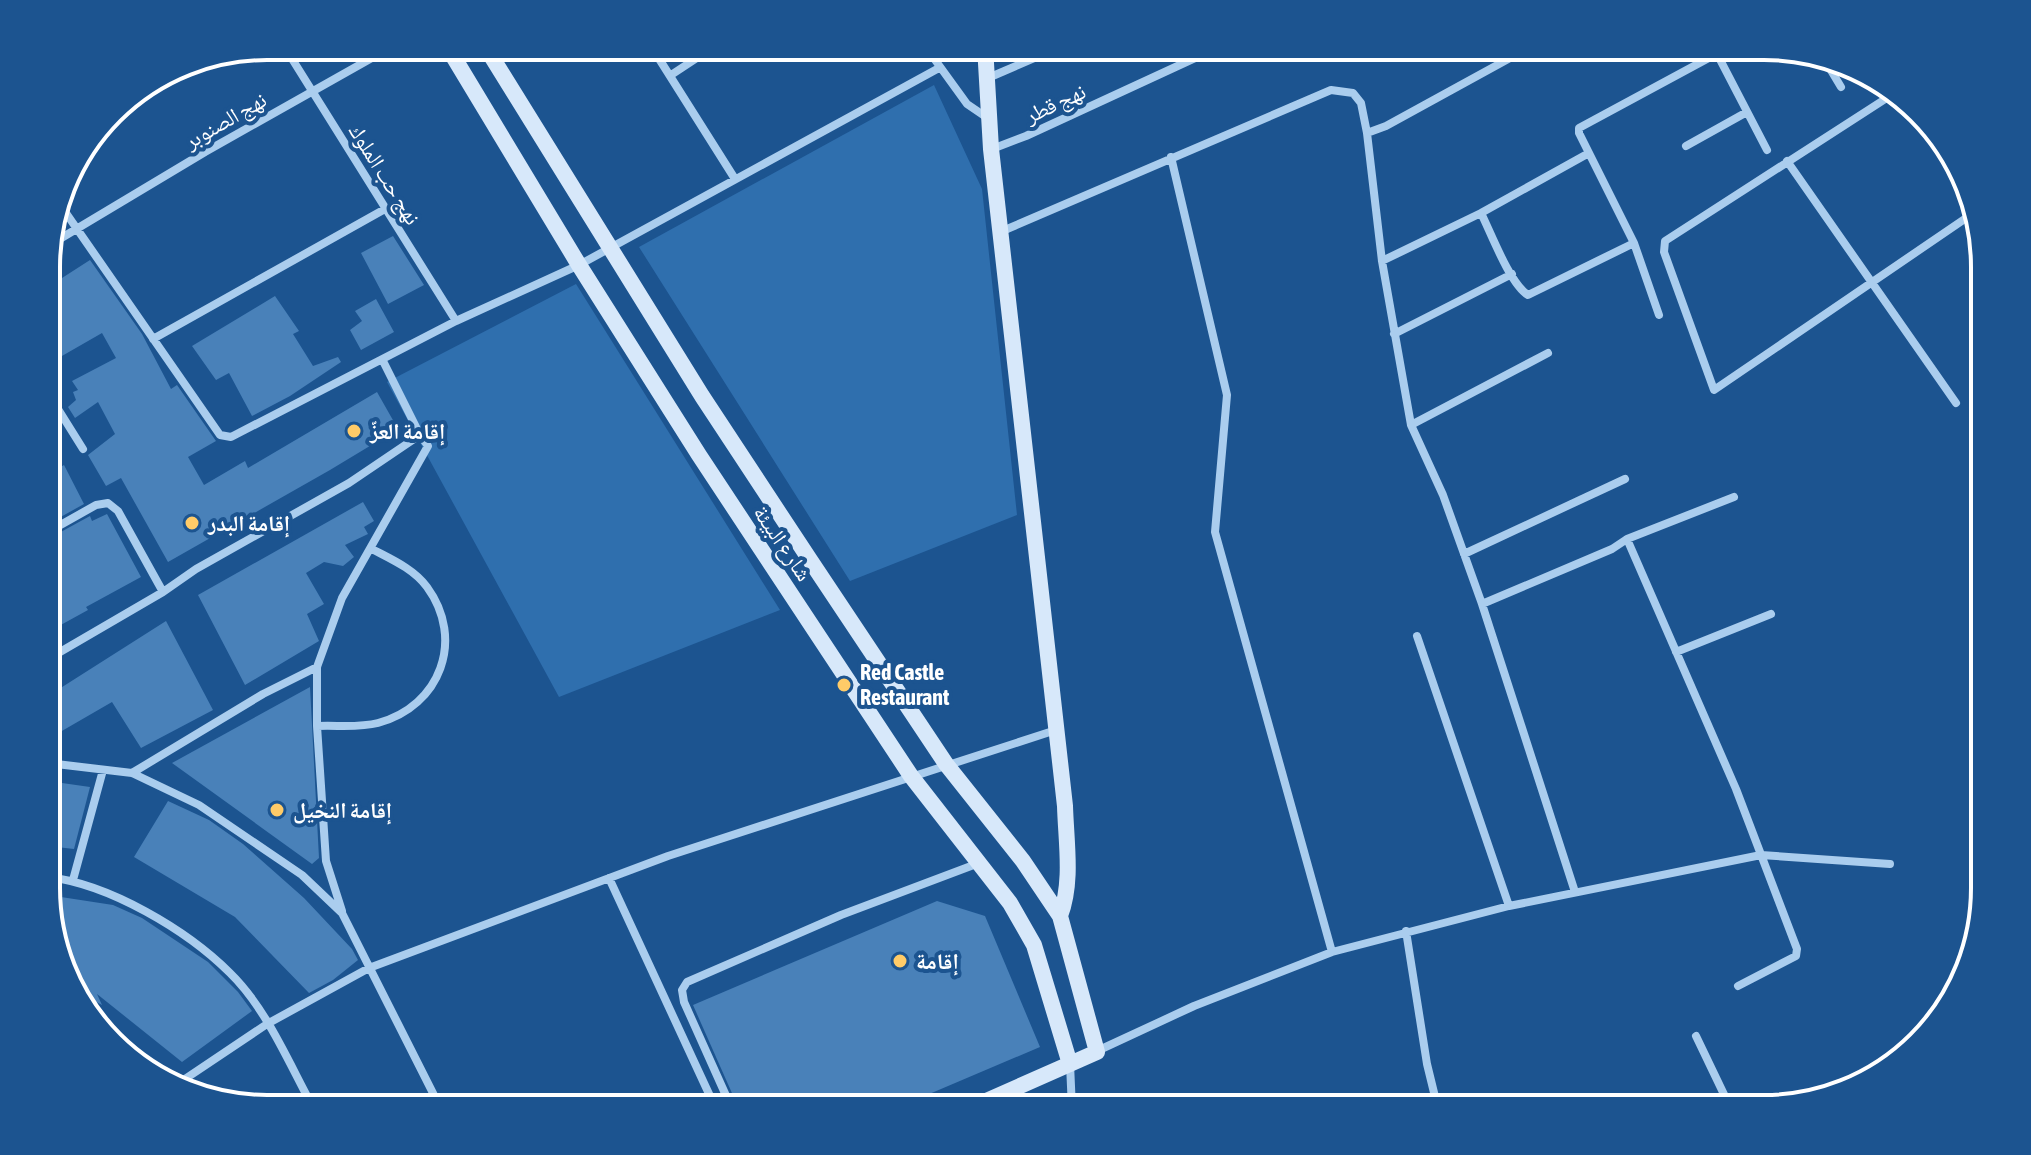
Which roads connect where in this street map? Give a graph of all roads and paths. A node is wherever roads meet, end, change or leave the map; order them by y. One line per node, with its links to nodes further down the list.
1 (292, 60): 19 (street, نهج حب الملوك)
2 (367, 60): 19 (street, نهج الصنوبر)
3 (455, 60): 41 (street, شارع البيئة)
4 (493, 60): 39 (street, شارع البيئة)
5 (661, 60): 16 (street)
6 (694, 60): 16 (street)
7 (934, 60): 14 (street)
8 (986, 60): 17 (street)
9 (1030, 60): 17 (street)
10 (1191, 60): 25 (street, نهج قطر)
11 (1506, 60): 23 (street)
12 (1697, 60): 27 (street)
13 (1720, 60): 21 (street)
14 (939, 68): 22 (street); 30 (street)
15 (1832, 72): 18 (street)
16 (671, 75): 30 (street)
17 (988, 78): 22 (street)
18 (1841, 87)
19 (311, 91): 31 (street, نهج حب الملوك); 35 (street, نهج الصنوبر)
20 (1885, 99): 29 (street)
21 (1747, 112): 24 (street); 26 (street)
22 (989, 119): 25 (street)
23 (1367, 133): 28 (street); 40 (street)
24 (1686, 146)
25 (991, 149): 36 (street)
26 (1767, 150)
27 (1589, 153): 32 (street); 38 (street)
28 (1171, 157): 36 (street); 86 (street)
29 (1787, 161): 43 (street); 43 (street)
30 (735, 179): 39 (street)
31 (385, 209): 45 (street, نهج حب الملوك); 47 (street)
32 (1481, 213): 40 (street); 42 (street)
33 (67, 215): 35 (street)
34 (1965, 219): 43 (street)
35 (75, 229): 37 (street, نهج الصنوبر); 47 (street)
36 (1000, 232): 69 (street)
37 (63, 237)
38 (1634, 243): 42 (street); 44 (street)
39 (611, 246): 41 (street); 70 (street, شارع البيئة)
40 (1382, 261): 46 (street)
41 (579, 265): 45 (street); 74 (street, شارع البيئة)
42 (1512, 274): 46 (street)
43 (1873, 283): 50 (street)
44 (1659, 315)
45 (456, 321): 49 (street)
46 (1394, 334): 52 (street)
47 (153, 339): 49 (street)
48 (1548, 353): 52 (street)
49 (383, 361): 53 (street)
50 (1956, 403)
51 (60, 412): 54 (street)
52 (1411, 425): 60 (street)
53 (420, 435): 59 (street); 61 (street)
54 (83, 449)
55 (1625, 479): 60 (street)
56 (1734, 497): 58 (street)
57 (60, 525): 61 (street)
58 (1627, 539): 62 (street); 66 (street)
59 (372, 549): 67 (street); 68 (street)
60 (1464, 554): 62 (street)
61 (163, 592): 65 (street)
62 (1482, 604): 81 (street)
63 (1771, 614): 66 (street)
64 (1417, 636): 82 (street)
65 (60, 652)
66 (1676, 652): 75 (street)
67 (317, 667): 68 (street); 73 (street)
68 (317, 726): 83 (street)
69 (1057, 730): 70 (street); 84 (street)
70 (946, 764): 74 (street); 84 (street, شارع البيئة)
71 (60, 765): 72 (street)
72 (103, 770): 73 (street); 80 (street)
73 (132, 773): 83 (street)
74 (911, 776): 76 (street, شارع البيئة); 79 (street)
75 (1761, 855): 77 (street); 81 (street); 88 (street)
76 (979, 862): 92 (street, شارع البيئة); 97 (street)
77 (1890, 864)
78 (60, 878): 80 (street)
79 (609, 878): 87 (street); 96 (street)
80 (73, 880): 89 (street)
81 (1575, 892): 82 (street)
82 (1509, 906): 85 (street)
83 (342, 913): 87 (street)
84 (1060, 916): 91 (street, شارع البيئة)
85 (1406, 931): 86 (street); 100 (street)
86 (1332, 952): 91 (street)
87 (369, 968): 89 (street); 95 (street)
88 (1738, 986)
89 (267, 1024): 93 (street); 94 (street)
90 (1696, 1036): 101 (street)
91 (1097, 1052): 92 (street)
92 (1070, 1064): 98 (street); 99 (street)
93 (186, 1078)
94 (306, 1095)
95 (434, 1095)
96 (710, 1095)
97 (726, 1095)
98 (1000, 1095)
99 (1071, 1095)
100 (1435, 1095)
101 (1724, 1095)

